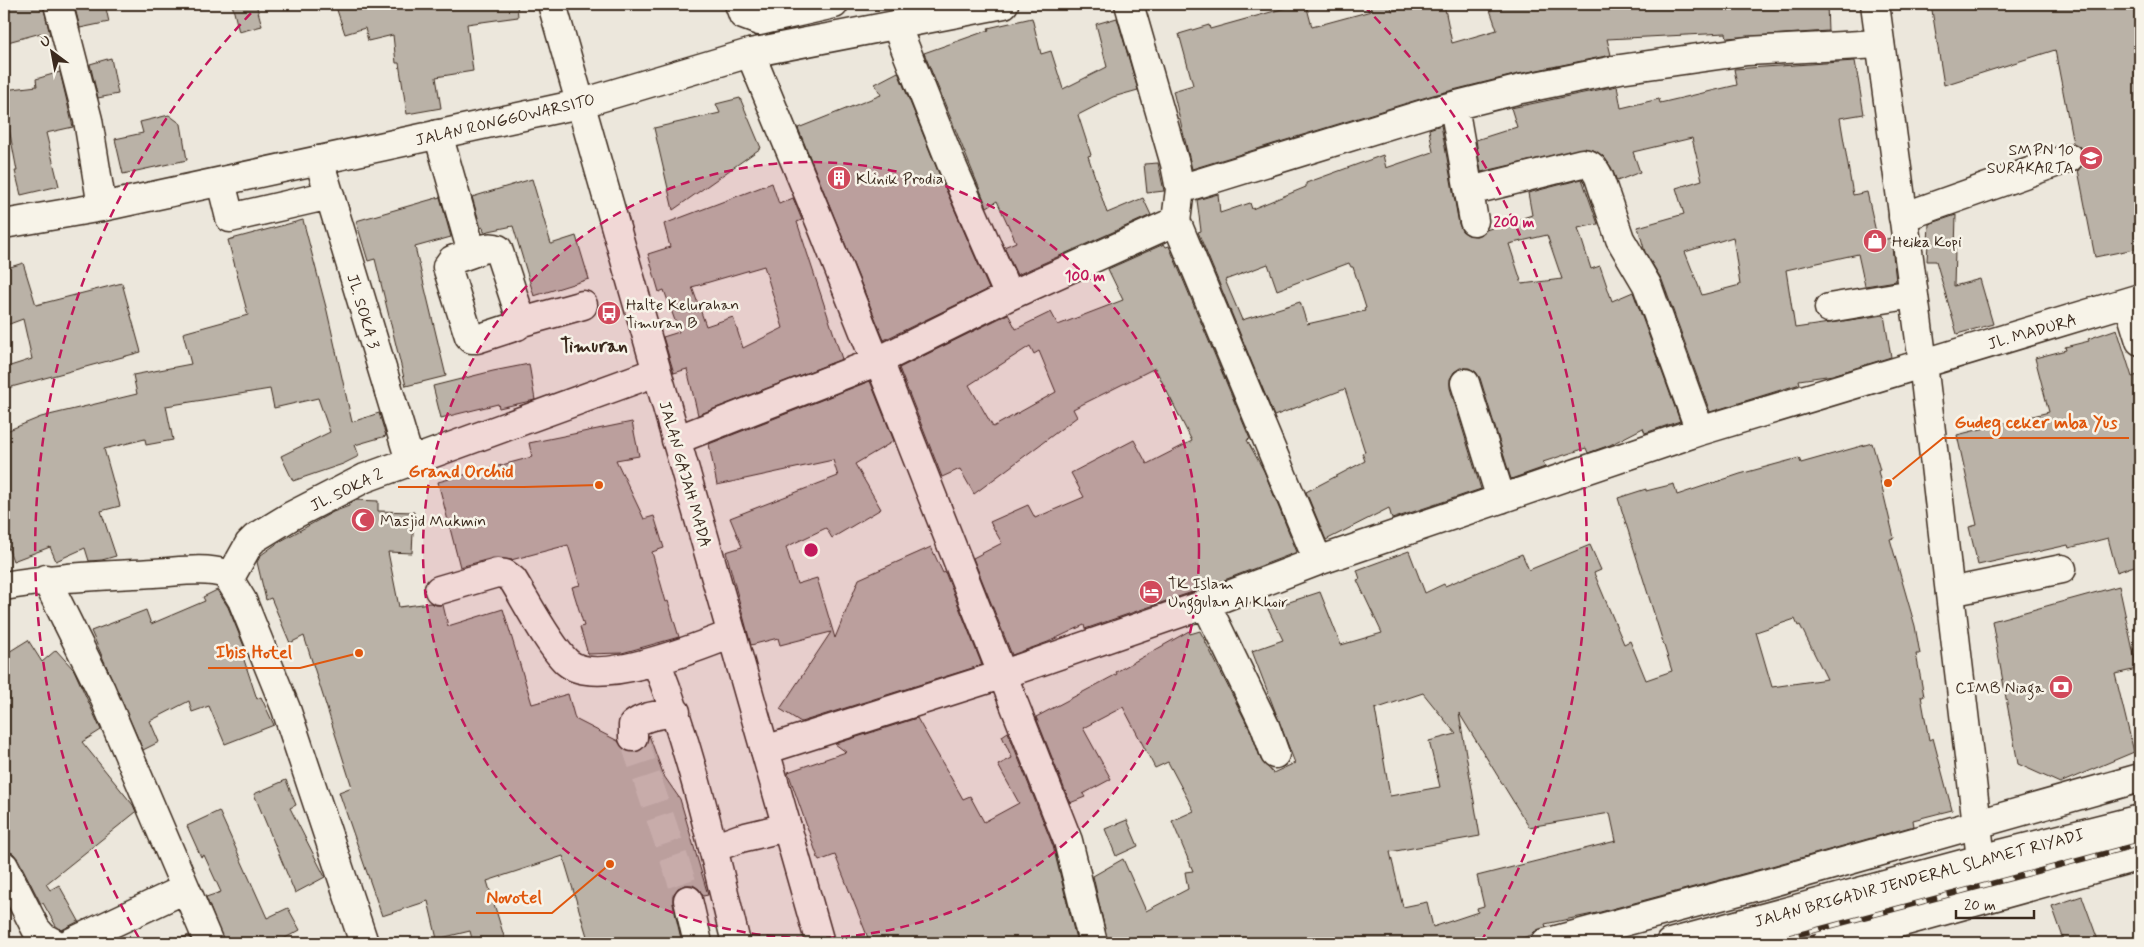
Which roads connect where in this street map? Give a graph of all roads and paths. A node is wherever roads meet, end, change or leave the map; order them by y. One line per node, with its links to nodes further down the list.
1 (58, 4): 22 (street)
2 (552, 4): 13 (street, JALAN GAJAH MADA)
3 (739, 4): 8 (street)
4 (834, 4): 8 (street)
5 (1004, 4): 9 (street, JALAN RONGGOWARSITO)
6 (1129, 4): 19 (street)
7 (1875, 4): 11 (street)
8 (802, 7)
9 (925, 11): 10 (street, JALAN RONGGOWARSITO)
10 (896, 25): 12 (street, JALAN RONGGOWARSITO); 29 (street)
11 (1880, 44): 14 (street); 23 (street)
12 (750, 53): 13 (street, JALAN RONGGOWARSITO); 35 (street)
13 (579, 104): 15 (street, JALAN RONGGOWARSITO); 37 (street, JALAN GAJAH MADA)
14 (1454, 106): 19 (street); 20 (street)
15 (438, 134): 17 (street, JALAN RONGGOWARSITO); 27 (street)
16 (2069, 158): 23 (street)
17 (311, 162): 18 (street, JALAN RONGGOWARSITO); 21 (street, JL. SOKA 3)
18 (221, 182): 21 (street); 22 (street, JALAN RONGGOWARSITO)
19 (1180, 189): 24 (street)
20 (1470, 191): 25 (street); 39 (street)
21 (321, 197): 41 (street, JL. SOKA 3)
22 (102, 207): 26 (street, JALAN RONGGOWARSITO)
23 (1903, 217): 28 (street)
24 (1176, 221): 29 (street); 43 (street)
25 (1474, 221)
26 (4, 224)
27 (472, 254): 33 (street); 33 (street)
28 (1913, 294): 32 (street); 36 (street)
29 (1009, 296): 35 (street)
30 (2134, 300): 34 (street); 36 (street, JL. MADURA)
31 (583, 305): 33 (street)
32 (1829, 308)
33 (522, 322)
34 (2140, 341)
35 (877, 361): 40 (street); 53 (street)
36 (1923, 363): 39 (street, JL. MADURA); 49 (street)
37 (656, 372): 40 (street, JALAN GAJAH MADA); 41 (street, JL. SOKA 2)
38 (1464, 383): 42 (street)
39 (1700, 431): 42 (street, JL. MADURA)
40 (676, 440): 51 (street, JALAN GAJAH MADA)
41 (410, 461): 45 (street, JL. SOKA 2)
42 (1501, 499): 43 (street, JL. MADURA)
43 (1318, 561): 50 (street, JL. MADURA)
44 (2062, 569): 49 (street)
45 (230, 578): 46 (street); 71 (street)
46 (46, 579): 47 (street); 65 (street)
47 (5, 582)
48 (439, 590): 52 (street)
49 (1950, 592): 59 (street)
50 (1206, 604): 53 (street, JL. MADURA); 57 (street)
51 (732, 634): 52 (street); 56 (street, JALAN GAJAH MADA)
52 (656, 661): 54 (street)
53 (1004, 674): 56 (street, JL. MADURA); 75 (street)
54 (676, 712): 55 (street); 62 (street)
55 (633, 737)
56 (765, 750): 60 (street, JALAN GAJAH MADA)
57 (1274, 754)
58 (2140, 778): 59 (street)
59 (1978, 823): 63 (street); 76 (street)
60 (787, 827): 62 (street); 74 (street, JALAN GAJAH MADA)
61 (2133, 838): 63 (street, JALAN BRIGADIR JENDERAL SLAMET RIYADI); 67 (street); 79 (street)
62 (713, 848): 73 (street)
63 (1982, 859): 67 (street, JALAN BRIGADIR JENDERAL SLAMET RIYADI)
64 (4, 866): 68 (street)
65 (185, 889): 69 (street); 70 (street)
66 (688, 900): 72 (street)
67 (1806, 925): 77 (street, JALAN BRIGADIR JENDERAL SLAMET RIYADI); 78 (street)
68 (54, 943)
69 (70, 943)
70 (209, 943)
71 (364, 943)
72 (698, 943)
73 (736, 943)
74 (820, 943)
75 (1093, 943)
76 (1545, 943)
77 (1670, 943)
78 (1727, 943)
79 (1826, 943)

